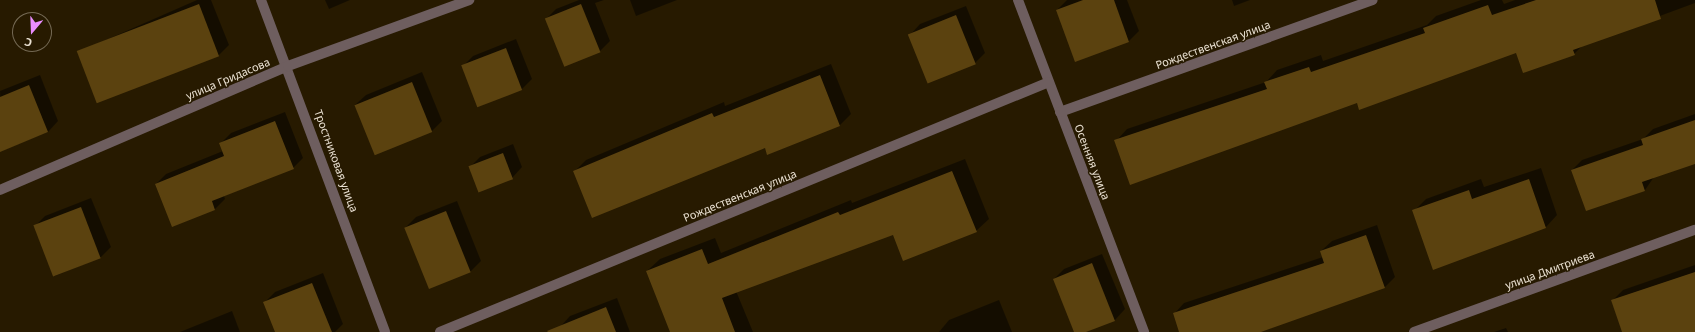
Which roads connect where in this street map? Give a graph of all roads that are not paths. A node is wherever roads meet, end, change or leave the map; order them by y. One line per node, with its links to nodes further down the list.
1 (261, 0): 5 (street, Тростниковая улица)
2 (469, 0): 5 (street, улица Гридасова)
3 (1018, 0): 6 (street, Осенняя улица)
4 (1373, 0): 7 (street, Рождественская улица)
5 (288, 66): 8 (street, улица Гридасова); 10 (street, Тростниковая улица)
6 (1049, 82): 7 (street, Осенняя улица); 11 (street, Рождественская улица)
7 (1060, 112): 12 (street, Осенняя улица)
8 (0, 190)
9 (1695, 230): 13 (street, улица Дмитриева)
10 (385, 332)
11 (440, 332)
12 (1144, 332)
13 (1414, 332)

